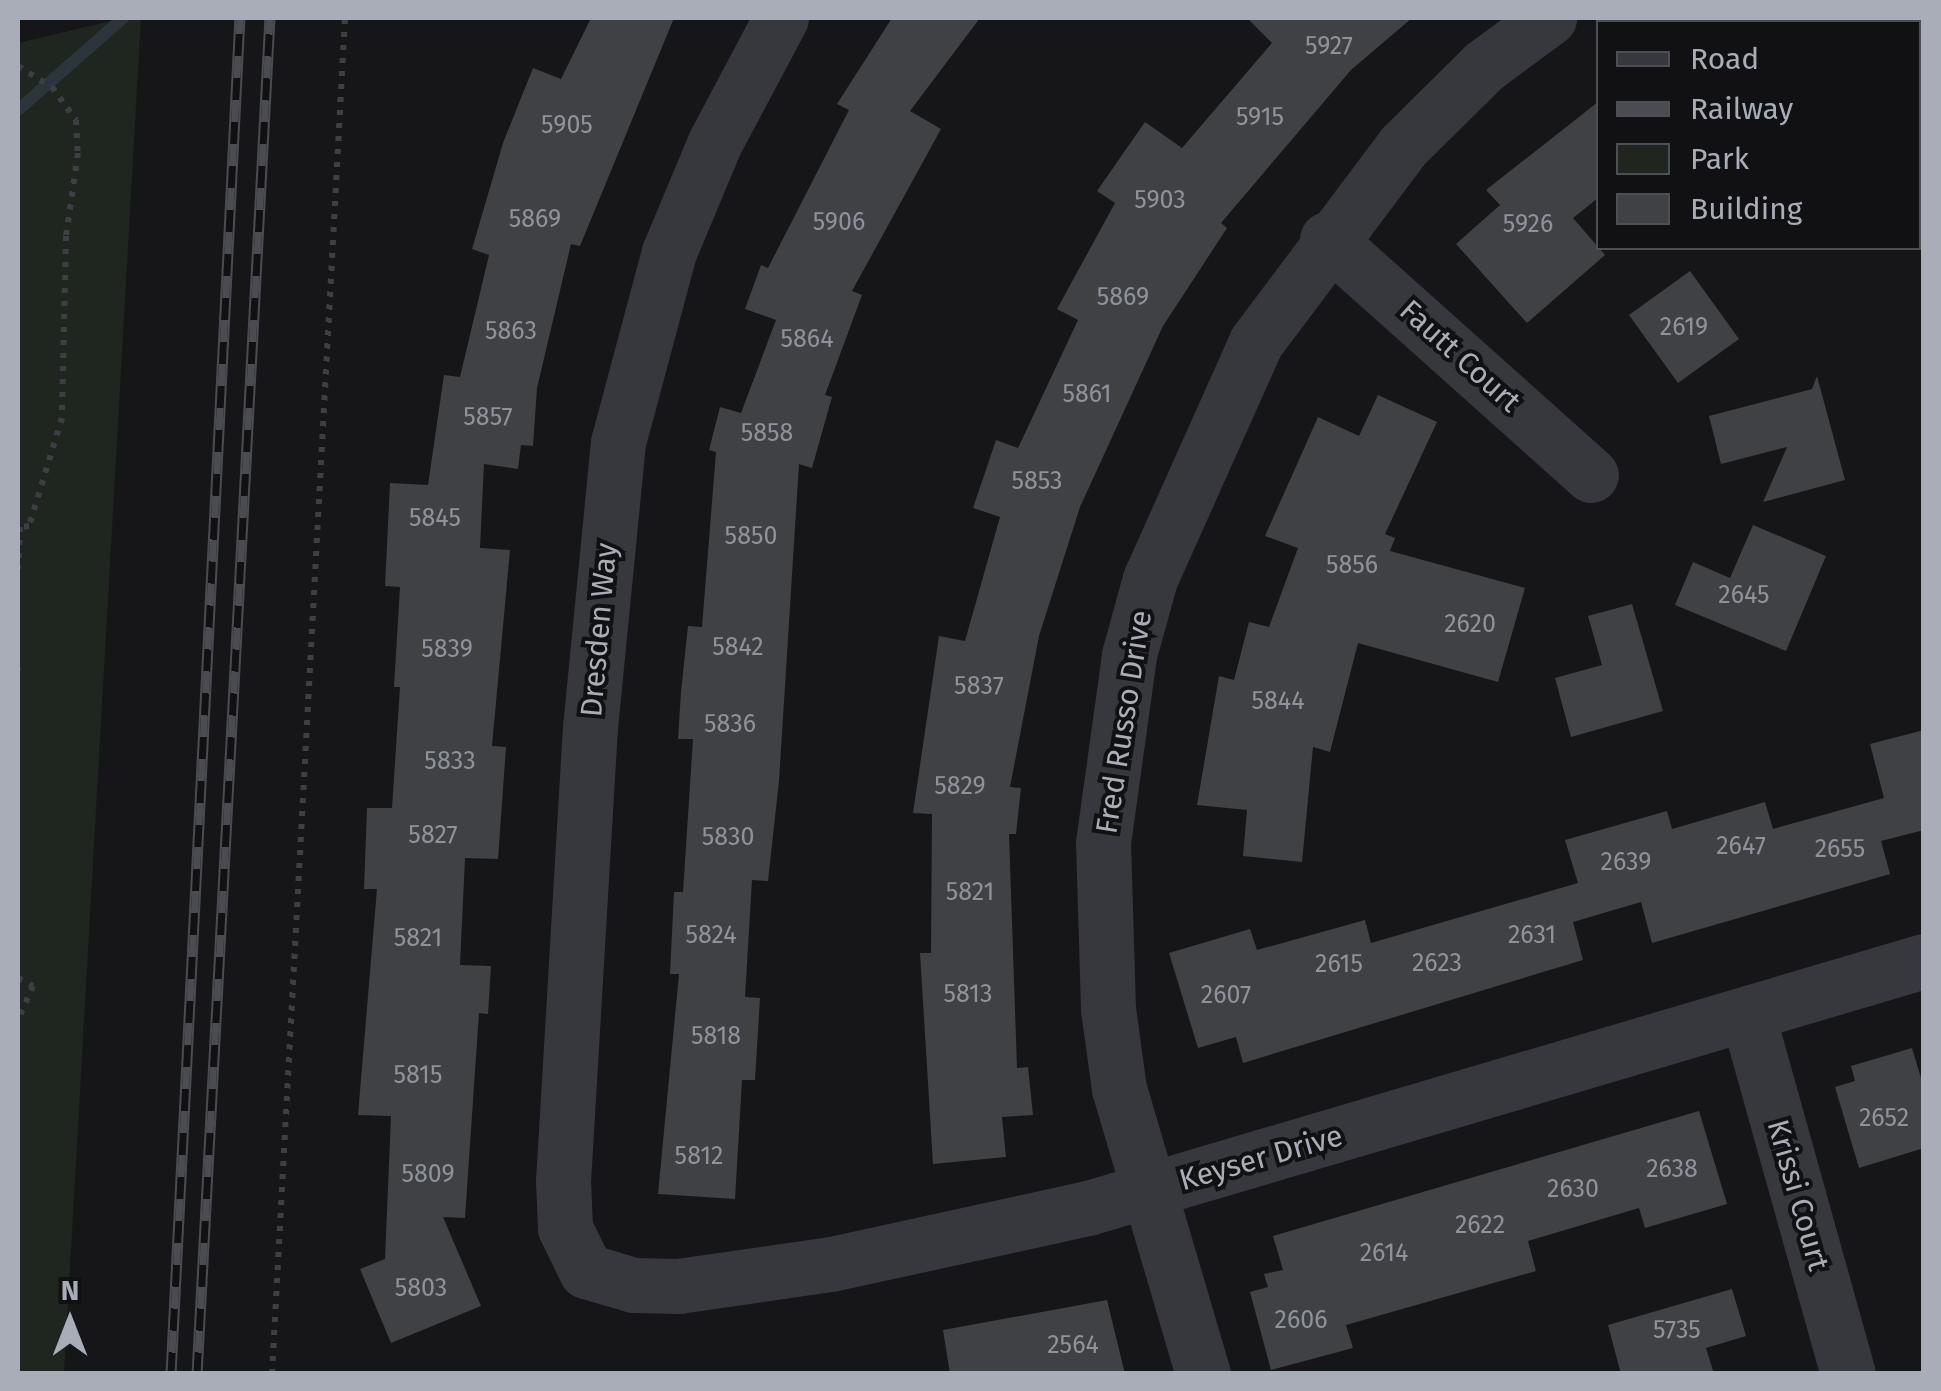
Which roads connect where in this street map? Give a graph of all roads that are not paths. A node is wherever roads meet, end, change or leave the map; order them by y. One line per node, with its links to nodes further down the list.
1 (781, 18): 8 (street, Dresden Way)
2 (1550, 18): 3 (street, Fred Russo Drive)
3 (1327, 239): 4 (street, Fautt Court); 7 (street, Fred Russo Drive)
4 (1591, 475)
5 (1924, 962): 6 (street, Keyser Drive)
6 (1748, 1016): 7 (street, Keyser Drive); 10 (street, Krissi Court)
7 (1150, 1190): 8 (street, Keyser Drive); 9 (street, Fred Russo Drive)
8 (586, 1270)
9 (1203, 1374)
10 (1848, 1374)

